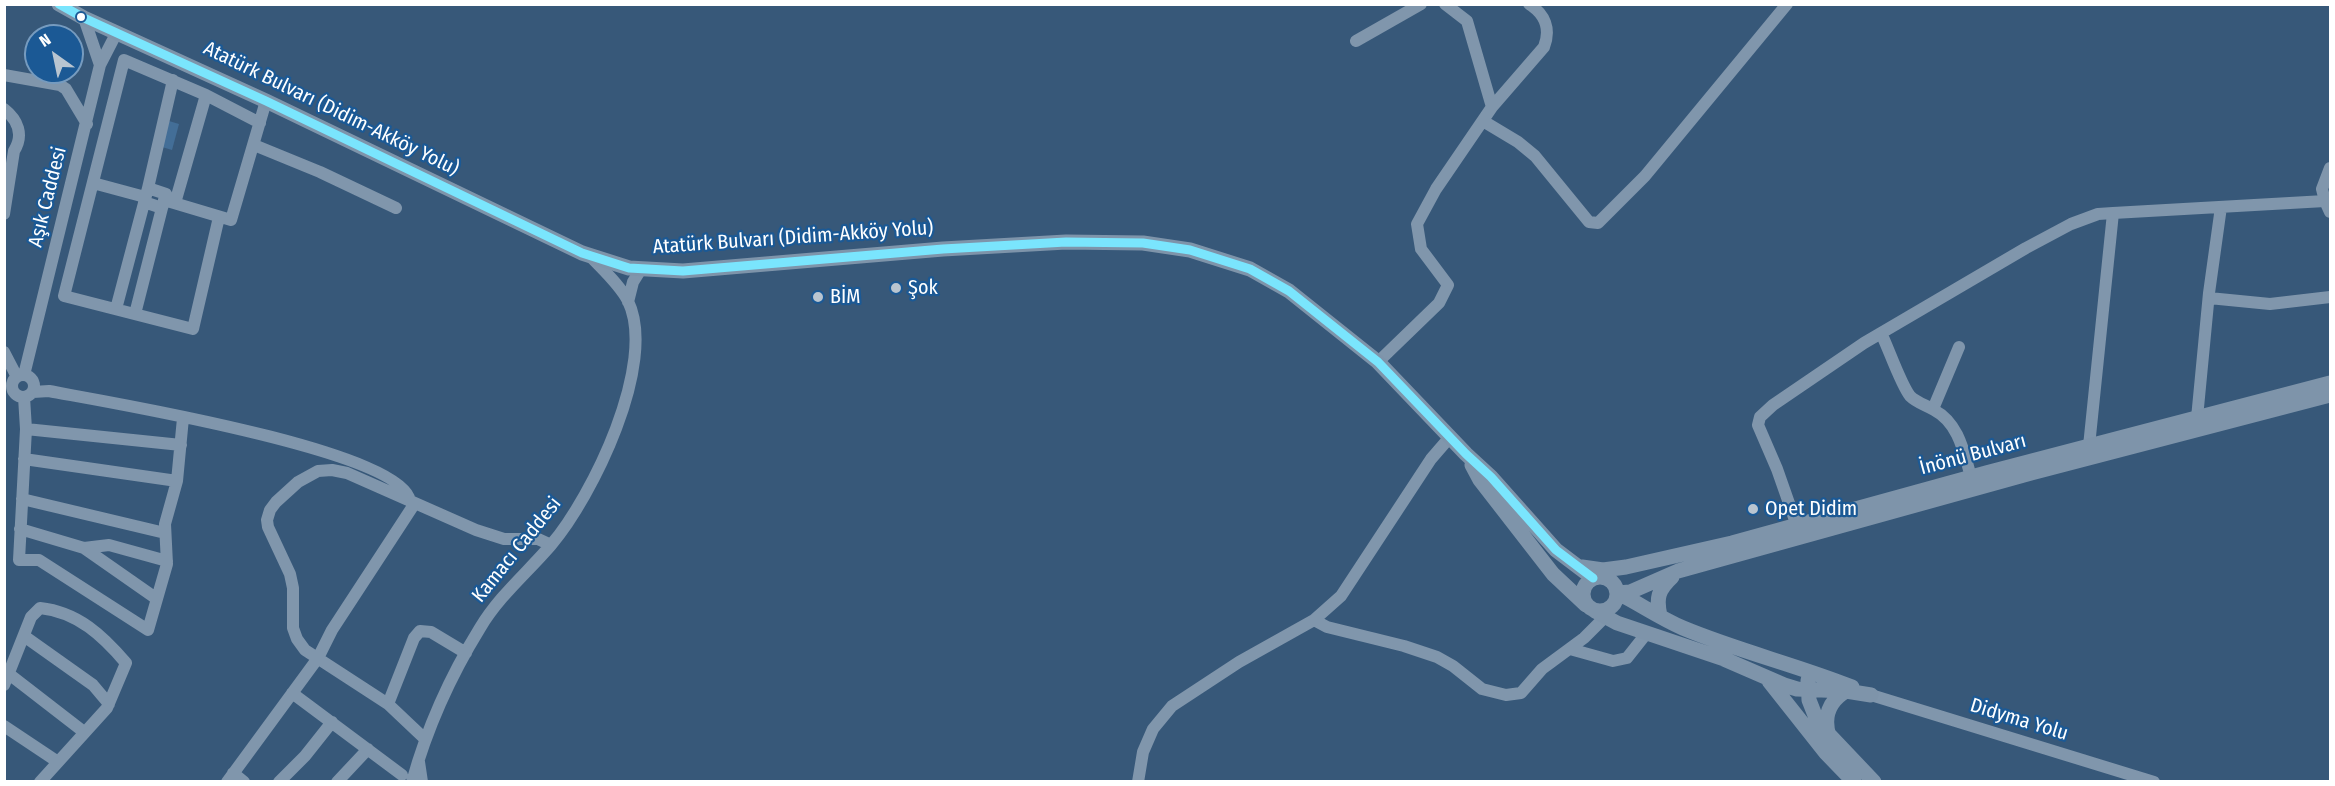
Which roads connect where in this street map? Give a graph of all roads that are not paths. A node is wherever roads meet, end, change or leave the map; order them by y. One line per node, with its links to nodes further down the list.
1 (59, 4): 6 (main road, Atatürk Bulvarı (Didim-Akköy Yolu))
2 (1421, 4): 8 (street)
3 (1445, 4): 14 (street)
4 (1529, 4): 14 (street)
5 (1787, 4): 16 (street)
6 (84, 18): 7 (main road, Atatürk Bulvarı (Didim-Akköy Yolu)); 9 (street)
7 (117, 32): 9 (street, Aşık Caddesi); 13 (main road, Atatürk Bulvarı (Didim-Akköy Yolu))
8 (1356, 41)
9 (100, 65): 18 (street, Aşık Caddesi)
10 (4, 75): 18 (street)
11 (173, 80): 12 (street); 21 (street); 22 (street)
12 (206, 95): 17 (street); 23 (street)
13 (266, 101): 17 (street); 30 (main road, Atatürk Bulvarı (Didim-Akköy Yolu))
14 (1492, 107): 16 (street)
15 (4, 109): 28 (street)
16 (1483, 121): 40 (street)
17 (260, 123): 19 (street)
18 (87, 124): 41 (street, Aşık Caddesi)
19 (254, 145): 26 (street); 29 (street)
20 (2331, 168): 24 (street)
21 (93, 183): 22 (street); 35 (street)
22 (146, 195): 23 (street); 35 (street)
23 (167, 203): 29 (street); 36 (street)
24 (2329, 205): 25 (street)
25 (2221, 207): 27 (street); 33 (street)
26 (396, 208)
27 (2113, 213): 37 (street); 51 (street)
28 (4, 214)
29 (219, 217): 36 (street)
30 (590, 256): 31 (main road, Atatürk Bulvarı (Didim-Akköy Yolu)); 34 (street, Kamacı Caddesi)
31 (641, 269): 34 (street); 40 (main road, Atatürk Bulvarı (Didim-Akköy Yolu))
32 (2331, 297): 33 (street)
33 (2209, 298): 47 (street)
34 (628, 302): 61 (street, Kamacı Caddesi)
35 (116, 309): 36 (street)
36 (135, 314)
37 (1881, 333): 45 (street); 58 (street)
38 (1959, 347): 45 (street)
39 (4, 352): 41 (street)
40 (1378, 362): 49 (main road, Atatürk Bulvarı (Didim-Akköy Yolu))
41 (20, 376): 43 (street, Aşık Caddesi); 43 (street, Aşık Caddesi)
42 (2331, 383): 47 (main road, İnönü Bulvarı)
43 (19, 395): 46 (street); 48 (street, Aşık Caddesi)
44 (2331, 395): 66 (main road, İnönü Bulvarı)
45 (1933, 409): 54 (street)
46 (183, 418): 50 (street); 57 (street)
47 (2197, 418): 51 (main road, İnönü Bulvarı)
48 (26, 429): 50 (street); 53 (street, Aşık Caddesi)
49 (1450, 437): 52 (main road, Atatürk Bulvarı (Didim-Akköy Yolu)); 72 (street)
50 (181, 445): 55 (street)
51 (2089, 446): 54 (main road, İnönü Bulvarı)
52 (1466, 454): 64 (main road); 70 (main road)
53 (24, 459): 55 (street); 56 (street, Aşık Caddesi)
54 (1971, 477): 58 (main road, İnönü Bulvarı)
55 (177, 481): 59 (street)
56 (22, 496): 59 (street); 60 (street, Aşık Caddesi)
57 (412, 502): 61 (street); 77 (street); 77 (street)
58 (1797, 526): 65 (main road, İnönü Bulvarı)
59 (165, 528): 63 (street)
60 (20, 529): 62 (street); 69 (street, Aşık Caddesi)
61 (551, 545): 76 (street, Kamacı Caddesi)
62 (84, 548): 63 (street); 69 (street)
63 (167, 561): 69 (street)
64 (1573, 564): 65 (main road); 67 (main road)
65 (1626, 567): 67 (main road)
66 (1678, 571): 68 (main road, İnönü Bulvarı); 71 (main road)
67 (1600, 578): 68 (main road); 70 (main road)
68 (1618, 593): 70 (main road); 71 (main road)
69 (157, 599)
70 (1596, 611): 73 (main road); 75 (street)
71 (1660, 616): 78 (main road)
72 (1314, 620): 75 (street); 103 (street)
73 (1646, 634): 75 (street); 81 (main road)
74 (24, 636): 80 (street); 86 (street); 86 (street)
75 (1570, 649)
76 (466, 653): 87 (street); 92 (street, Kamacı Caddesi)
77 (318, 658): 84 (street); 87 (street)
78 (1776, 660): 79 (main road); 81 (main road)
79 (1804, 669): 82 (main road); 85 (main road)
80 (7, 679): 90 (street)
81 (1767, 679): 82 (main road); 104 (main road)
82 (1808, 689): 83 (main road); 91 (main road)
83 (1846, 691): 85 (main road); 91 (main road)
84 (292, 693): 88 (street); 96 (street)
85 (1871, 695): 106 (street, Didyma Yolu)
86 (109, 704): 90 (street)
87 (388, 704): 92 (street)
88 (332, 722): 93 (street); 100 (street)
89 (4, 726): 95 (street)
90 (84, 732): 95 (street)
91 (1829, 736): 105 (main road)
92 (425, 739): 94 (street, Kamacı Caddesi)
93 (368, 749): 97 (street); 101 (street)
94 (419, 758): 97 (street, Kamacı Caddesi); 102 (street)
95 (58, 762): 98 (street)
96 (230, 777): 99 (street)
97 (405, 780)
98 (40, 782)
99 (244, 782)
100 (279, 782)
101 (337, 782)
102 (422, 782)
103 (1138, 782)
104 (1854, 782)
105 (1874, 782)
106 (2154, 782)

